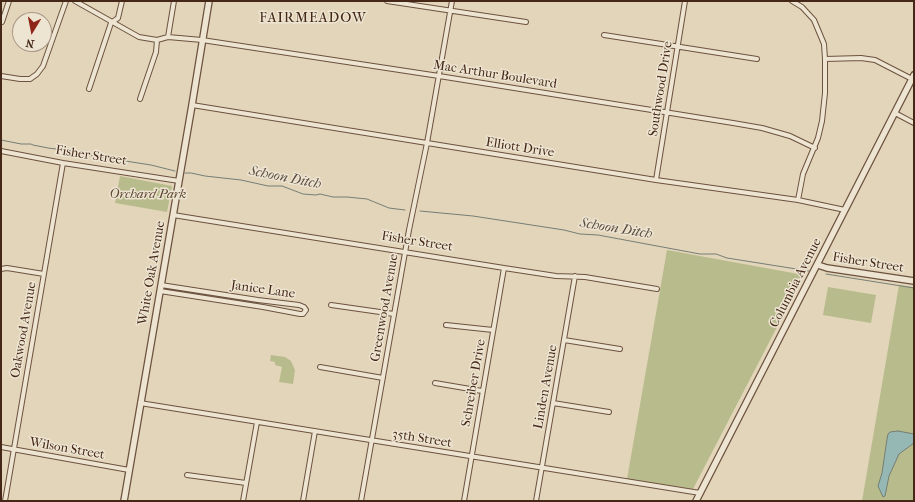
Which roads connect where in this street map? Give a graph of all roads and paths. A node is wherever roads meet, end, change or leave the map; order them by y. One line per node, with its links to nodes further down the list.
1 (9, 1): 12 (street)
2 (66, 1): 22 (street)
3 (75, 1): 14 (street)
4 (122, 1): 14 (street)
5 (174, 1): 16 (street)
6 (209, 1): 18 (street, White Oak Avenue)
7 (387, 1): 11 (street)
8 (452, 1): 11 (street, Greenwood Avenue)
9 (685, 1): 19 (street, Southwood Drive)
10 (792, 1): 21 (street)
11 (450, 11): 13 (street); 23 (street, Greenwood Avenue)
12 (2, 22)
13 (526, 22)
14 (112, 23): 17 (street); 25 (street)
15 (604, 35): 19 (street)
16 (168, 37): 17 (street); 18 (street, Mac Arthur Boulevard)
17 (157, 40): 26 (street)
18 (202, 40): 23 (street, Mac Arthur Boulevard); 27 (street, White Oak Avenue)
19 (679, 46): 20 (street); 28 (street, Southwood Drive)
20 (757, 59)
21 (825, 59): 24 (street); 32 (street)
22 (1, 76)
23 (439, 76): 28 (street, Mac Arthur Boulevard); 31 (street, Greenwood Avenue)
24 (913, 77): 29 (street, Columbia Avenue)
25 (89, 89)
26 (140, 99)
27 (192, 105): 31 (street, Elliott Drive); 36 (street, White Oak Avenue)
28 (668, 113): 32 (street, Mac Arthur Boulevard); 35 (street, Southwood Drive)
29 (895, 114): 30 (street); 38 (street, Columbia Avenue)
30 (914, 123)
31 (427, 143): 35 (street, Elliott Drive); 40 (street, Greenwood Avenue)
32 (815, 148): 37 (street)
33 (1, 151): 34 (street, Fisher Street)
34 (63, 163): 36 (street, Fisher Street); 44 (street, Oakwood Avenue)
35 (656, 180): 37 (street, Elliott Drive)
36 (179, 181): 39 (street, White Oak Avenue)
37 (798, 200): 38 (street, Elliott Drive)
38 (845, 210): 41 (street, Columbia Avenue)
39 (173, 215): 40 (street, Fisher Street); 47 (street, White Oak Avenue)
40 (405, 252): 42 (street, Fisher Street); 50 (street, Greenwood Avenue)
41 (818, 265): 46 (street, Fisher Street); 72 (street, Columbia Avenue)
42 (504, 268): 45 (street, Fisher Street); 52 (street, Schreiber Drive)
43 (1, 269): 44 (street)
44 (44, 274): 66 (street, Oakwood Avenue)
45 (575, 276): 48 (street, Fisher Street); 53 (street, Linden Avenue)
46 (914, 281)
47 (160, 288): 47 (street, Janice Lane); 59 (street, White Oak Avenue)
48 (657, 289)
49 (331, 305): 50 (street)
50 (394, 314): 56 (street, Greenwood Avenue)
51 (446, 325): 52 (street)
52 (493, 330): 58 (street, Schreiber Drive)
53 (564, 340): 54 (street); 60 (street, Linden Avenue)
54 (620, 349)
55 (320, 367): 56 (street)
56 (383, 378): 64 (street, Greenwood Avenue)
57 (435, 383): 58 (street)
58 (482, 391): 67 (street, Schreiber Drive)
59 (140, 403): 62 (street, 35th Street); 69 (street, White Oak Avenue)
60 (553, 403): 61 (street); 68 (street, Linden Avenue)
61 (609, 412)
62 (258, 422): 63 (street, 35th Street); 71 (street)
63 (315, 431): 64 (street, 35th Street); 76 (street)
64 (371, 441): 67 (street, 35th Street); 77 (street, Greenwood Avenue)
65 (1, 447): 66 (street, Wilson Street)
66 (14, 449): 69 (street, Wilson Street); 73 (street, Oakwood Avenue)
67 (471, 457): 68 (street, 35th Street); 78 (street, Schreiber Drive)
68 (542, 468): 72 (street, 35th Street); 79 (street, Linden Avenue)
69 (129, 470): 74 (street, White Oak Avenue)
70 (187, 475): 71 (street)
71 (246, 483): 75 (street)
72 (700, 493): 80 (street, Columbia Avenue)
73 (5, 501)
74 (124, 501)
75 (243, 501)
76 (302, 501)
77 (361, 501)
78 (464, 501)
79 (536, 501)
80 (696, 501)

